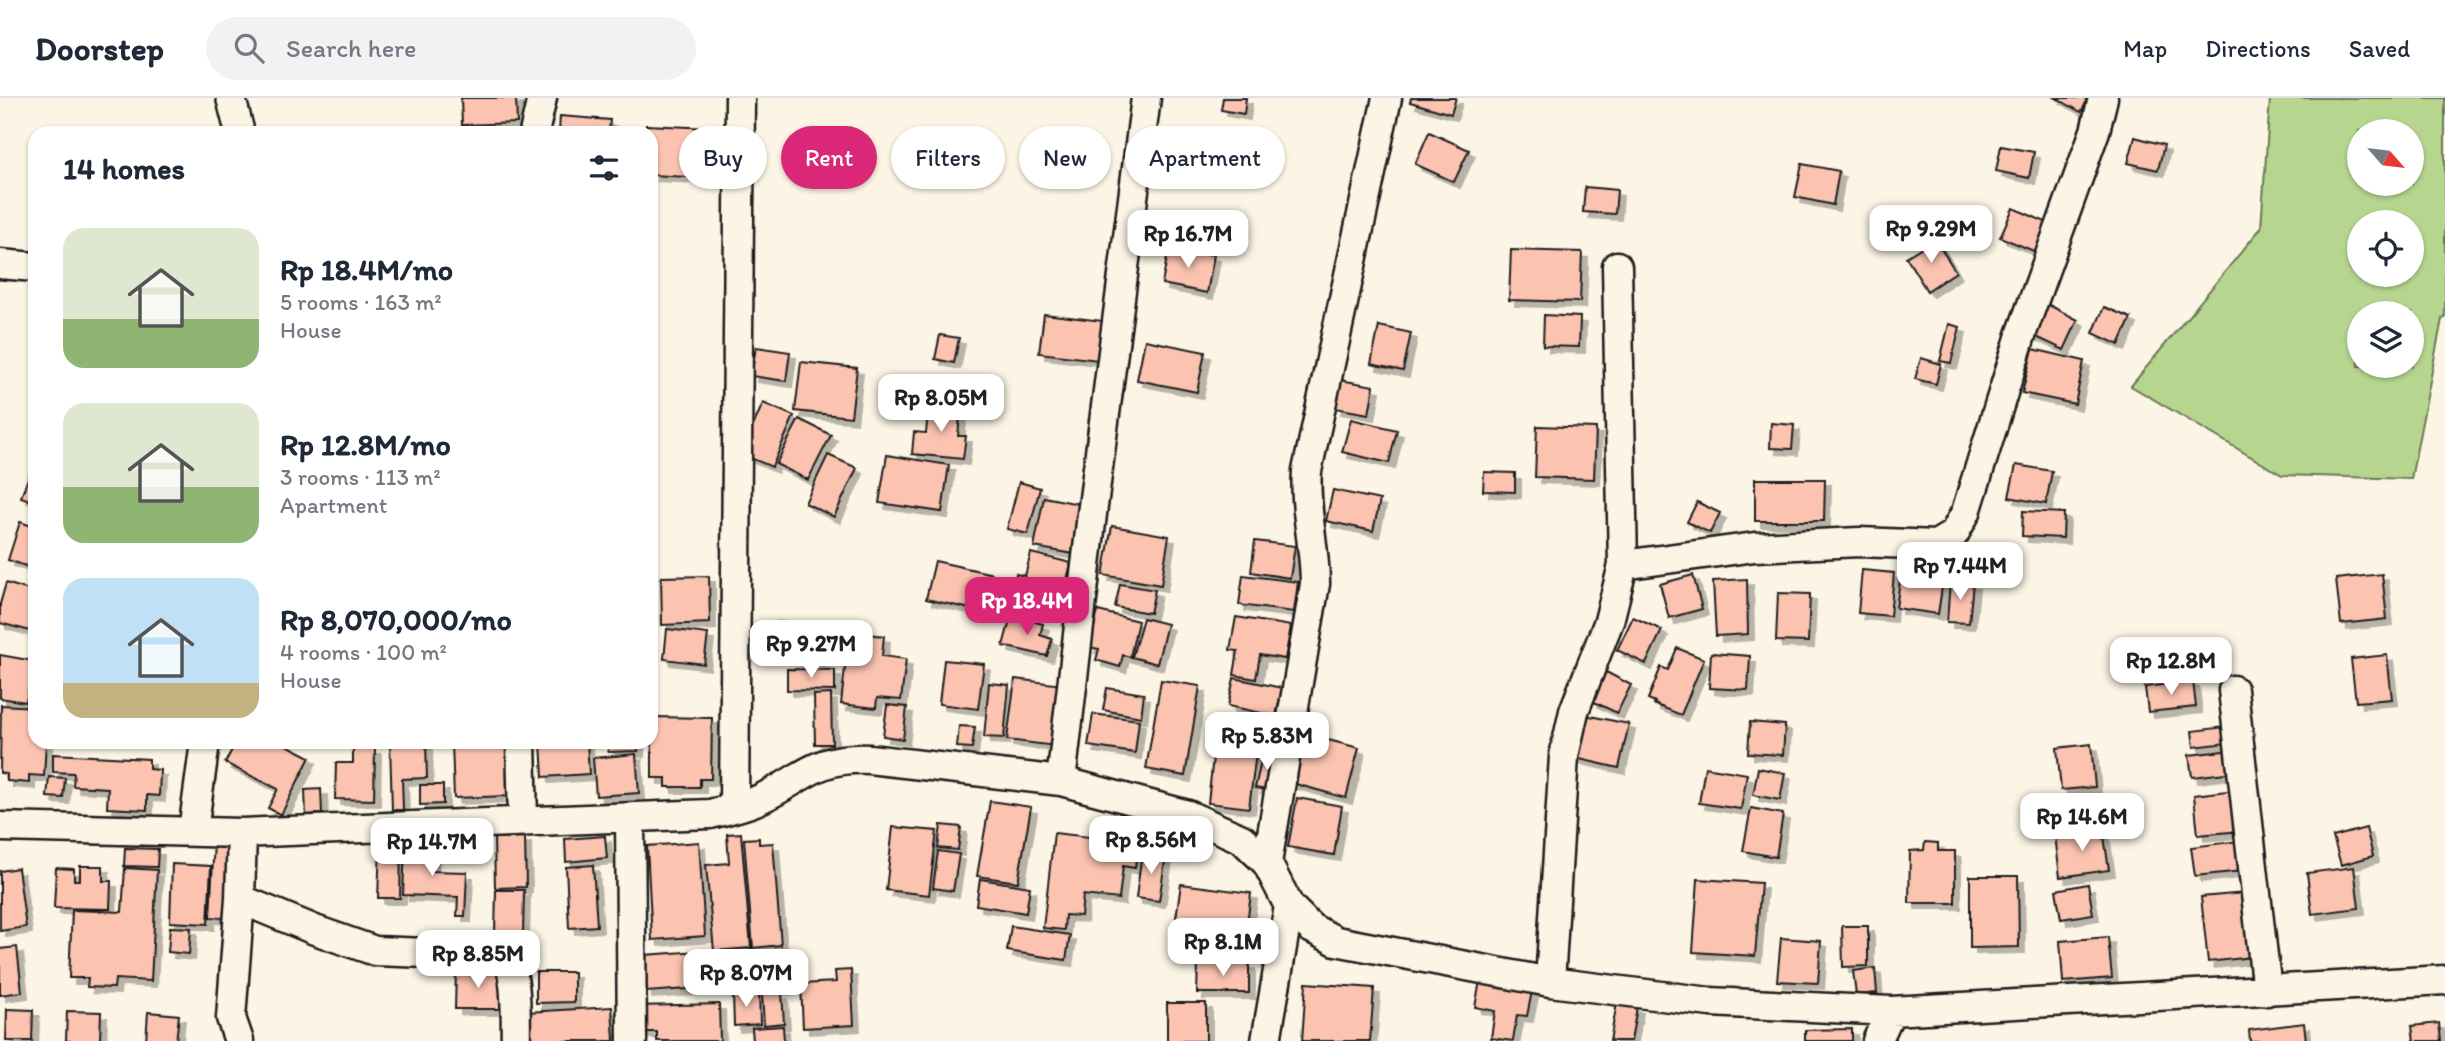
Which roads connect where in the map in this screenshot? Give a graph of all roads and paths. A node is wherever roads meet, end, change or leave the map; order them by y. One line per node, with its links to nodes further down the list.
1 (230, 98): 7 (street)
2 (542, 98): 8 (street)
3 (740, 98): 17 (street)
4 (1146, 98): 16 (street)
5 (1387, 98): 23 (street)
6 (2103, 98): 12 (street)
7 (238, 126)
8 (536, 126)
9 (0, 264): 10 (street)
10 (28, 266)
11 (1617, 266): 12 (street)
12 (1623, 565): 27 (street)
13 (2233, 690): 28 (street)
14 (204, 749): 21 (street)
15 (521, 749): 19 (street)
16 (1061, 781): 17 (street); 23 (street)
17 (734, 808): 18 (street)
18 (630, 819): 19 (street); 32 (street)
19 (523, 820): 22 (street)
20 (0, 827): 21 (street)
21 (193, 831): 22 (street)
22 (242, 833): 24 (street)
23 (1267, 863): 25 (street)
24 (240, 899): 30 (street); 31 (street)
25 (1289, 906): 27 (street); 33 (street)
26 (2445, 980): 28 (street)
27 (1550, 982): 29 (street)
28 (2267, 991): 29 (street)
29 (1891, 1011): 34 (street)
30 (239, 1041)
31 (516, 1041)
32 (632, 1041)
33 (1266, 1041)
34 (1877, 1041)

